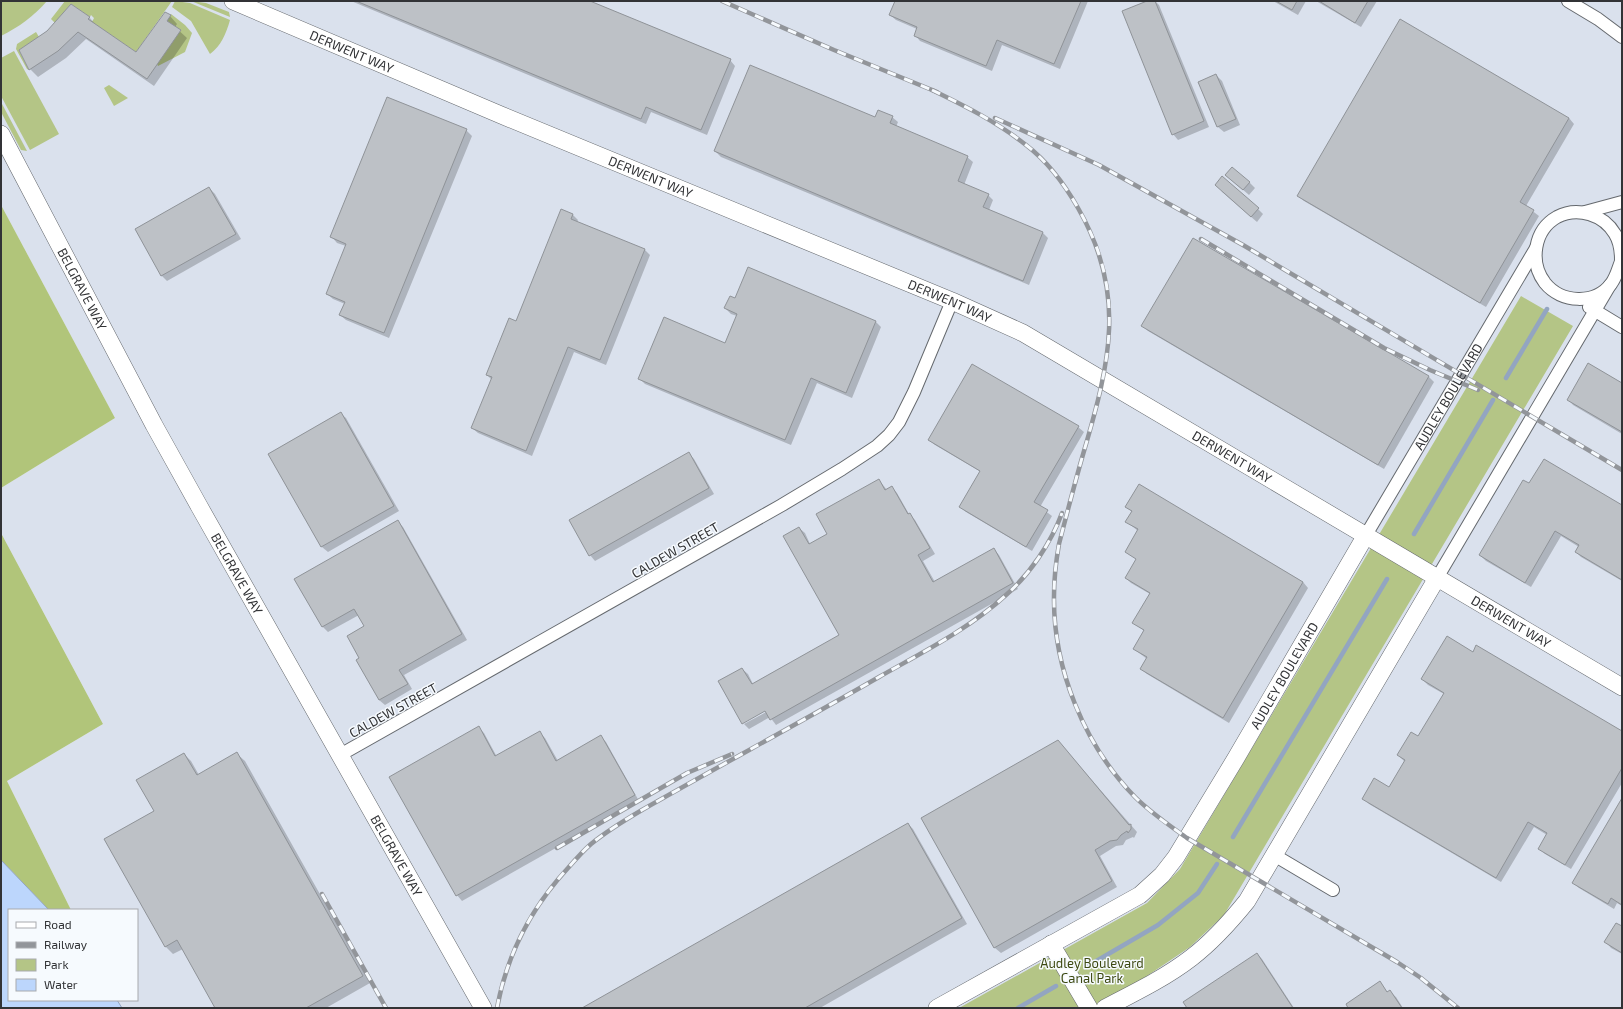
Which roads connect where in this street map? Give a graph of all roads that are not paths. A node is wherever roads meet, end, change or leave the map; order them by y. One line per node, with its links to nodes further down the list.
1 (233, 1): 11 (street, DERWENT WAY)
2 (1568, 1): 3 (street)
3 (1622, 37)
4 (1, 134): 17 (street, BELGRAVE WAY)
5 (1622, 202): 6 (street)
6 (1584, 213): 7 (street); 8 (street)
7 (1536, 248): 10 (street); 14 (street, AUDLEY BOULEVARD)
8 (1622, 260): 9 (street)
9 (1610, 285): 10 (street); 12 (street)
10 (1573, 299): 12 (street)
11 (952, 301): 14 (street, DERWENT WAY); 17 (street, CALDEW STREET)
12 (1594, 310): 13 (street); 15 (street)
13 (1622, 327)
14 (1366, 535): 15 (street, DERWENT WAY); 20 (street, AUDLEY BOULEVARD)
15 (1437, 578): 16 (street, DERWENT WAY); 18 (street)
16 (1622, 687)
17 (340, 755): 21 (street, BELGRAVE WAY)
18 (1274, 855): 19 (street); 24 (street)
19 (1332, 890)
20 (1051, 944): 22 (street, AUDLEY BOULEVARD); 23 (street)
21 (483, 1008)
22 (937, 1008)
23 (1088, 1008)
24 (1105, 1008)

